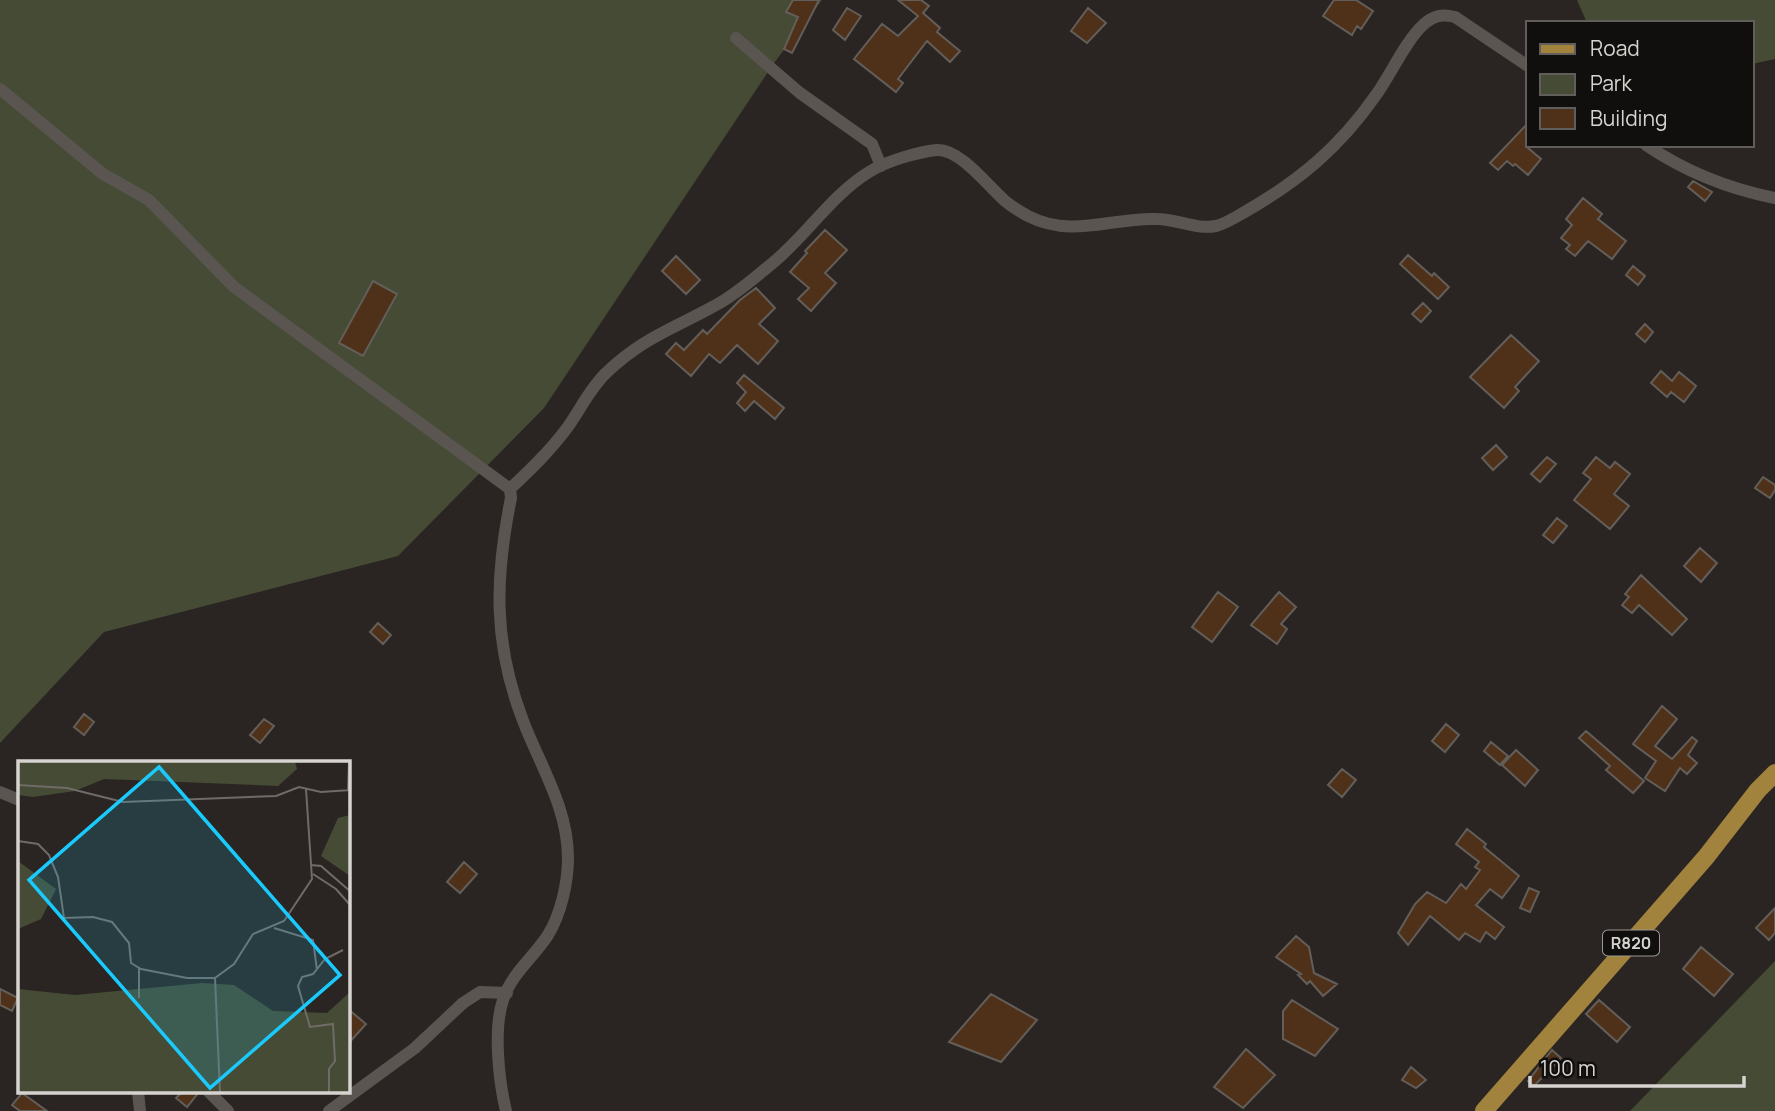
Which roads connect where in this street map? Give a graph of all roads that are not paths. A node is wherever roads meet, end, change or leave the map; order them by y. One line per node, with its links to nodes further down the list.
1 (736, 38): 5 (street)
2 (1526, 65): 5 (street)
3 (0, 89): 7 (street)
4 (1649, 147): 6 (street)
5 (881, 166): 7 (street)
6 (1775, 198)
7 (510, 489): 11 (street)
8 (1775, 773): 16 (main road, R820)
9 (0, 792): 10 (street)
10 (18, 800)
11 (506, 993): 14 (street); 15 (street)
12 (211, 1094): 13 (street)
13 (228, 1111)
14 (329, 1111)
15 (506, 1111)
16 (1484, 1111)

